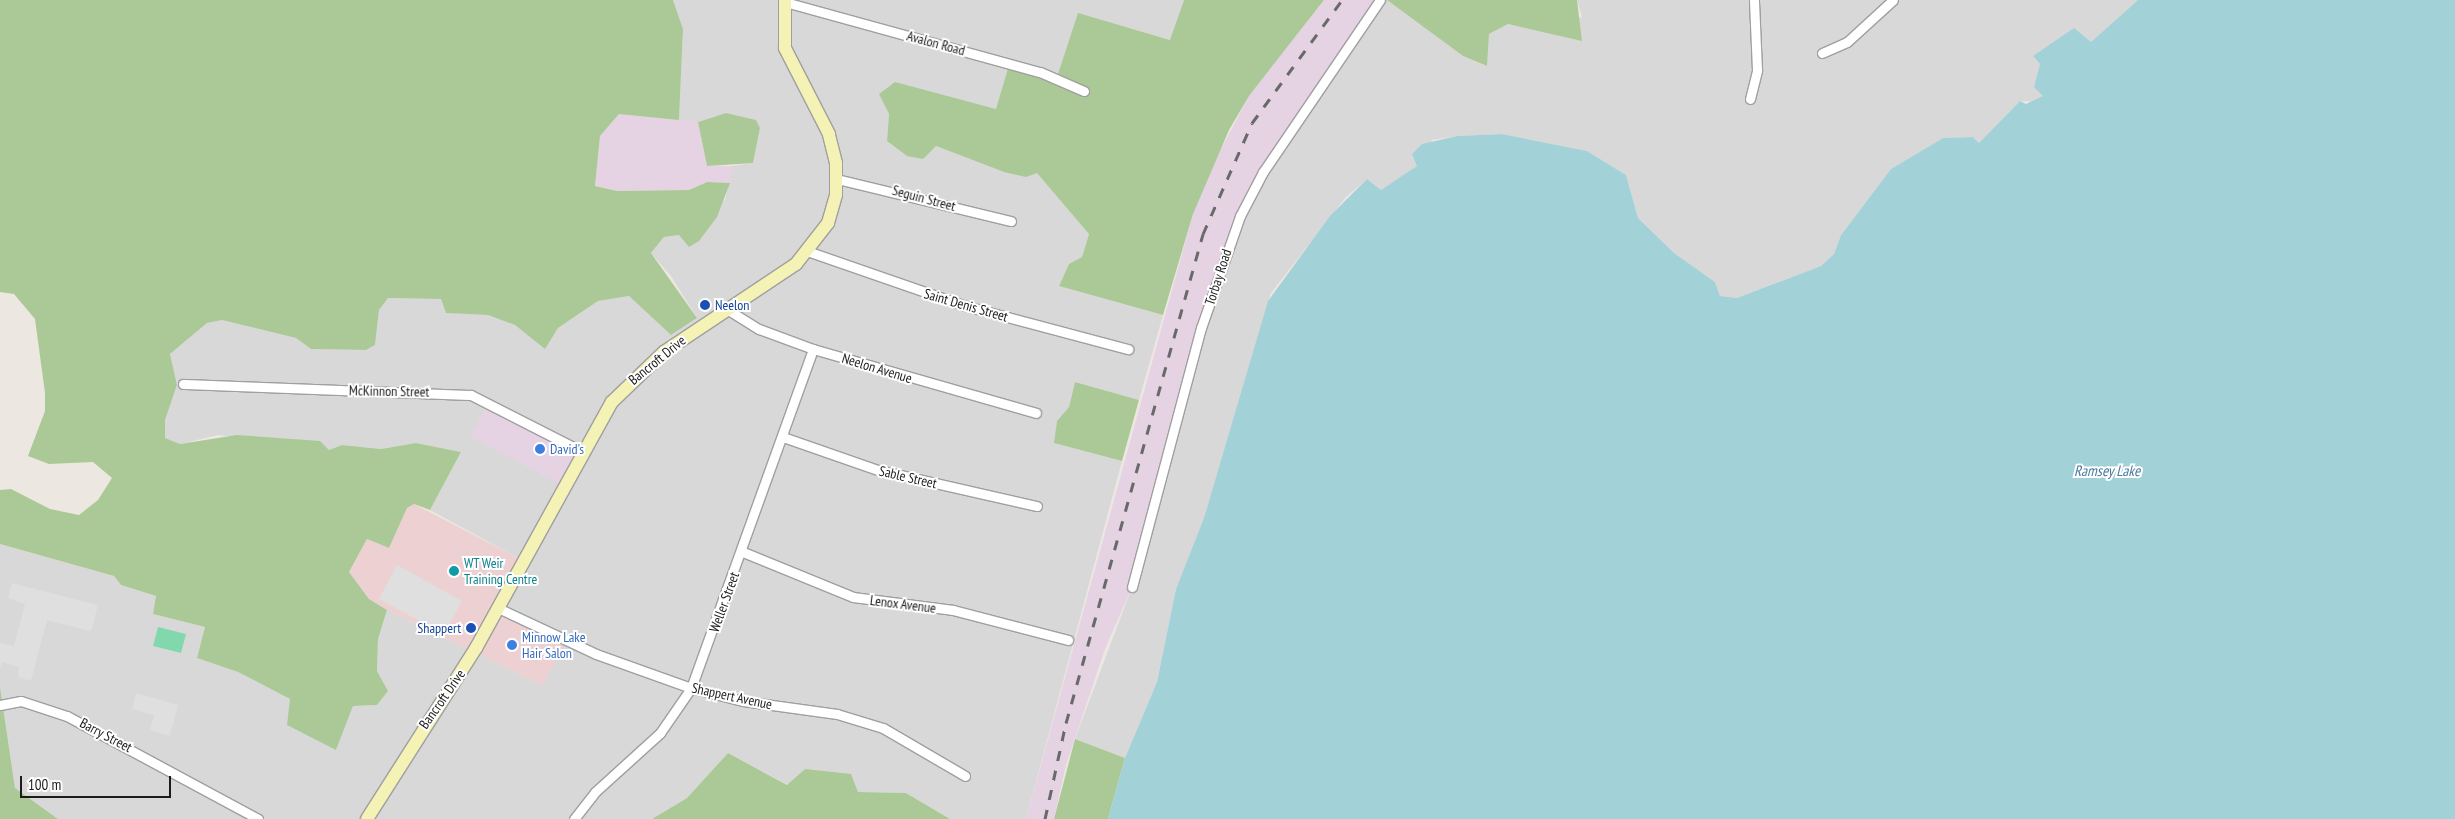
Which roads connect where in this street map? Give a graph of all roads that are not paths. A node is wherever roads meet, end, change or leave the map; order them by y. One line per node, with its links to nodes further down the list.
1 (1380, 0): 20 (street, Torbay Road)
2 (1754, 0): 7 (street)
3 (1893, 0): 5 (street)
4 (785, 1): 6 (street, Avalon Road); 8 (main road, Bancroft Drive)
5 (1822, 53)
6 (1084, 91)
7 (1750, 99)
8 (837, 179): 9 (street, Seguin Street); 10 (main road, Bancroft Drive)
9 (1011, 221)
10 (807, 251): 11 (main road, Bancroft Drive); 13 (street, Saint Denis Street)
11 (725, 308): 12 (street, Neelon Avenue); 17 (main road, Bancroft Drive)
12 (813, 348): 15 (street, Neelon Avenue); 16 (street, Weller Street)
13 (1128, 349)
14 (183, 384): 17 (street, McKinnon Street)
15 (1036, 413)
16 (783, 437): 18 (street, Sable Street); 19 (street, Weller Street)
17 (581, 451): 21 (main road, Bancroft Drive)
18 (1037, 506)
19 (743, 552): 22 (street, Lenox Avenue); 23 (street, Weller Street)
20 (1132, 587)
21 (498, 608): 23 (street, Shappert Avenue); 27 (main road, Bancroft Drive)
22 (1068, 640)
23 (691, 688): 25 (street, Shappert Avenue); 28 (street, Weller Street)
24 (0, 705): 26 (street, Barry Street)
25 (965, 776)
26 (258, 819)
27 (367, 819)
28 (574, 819)

